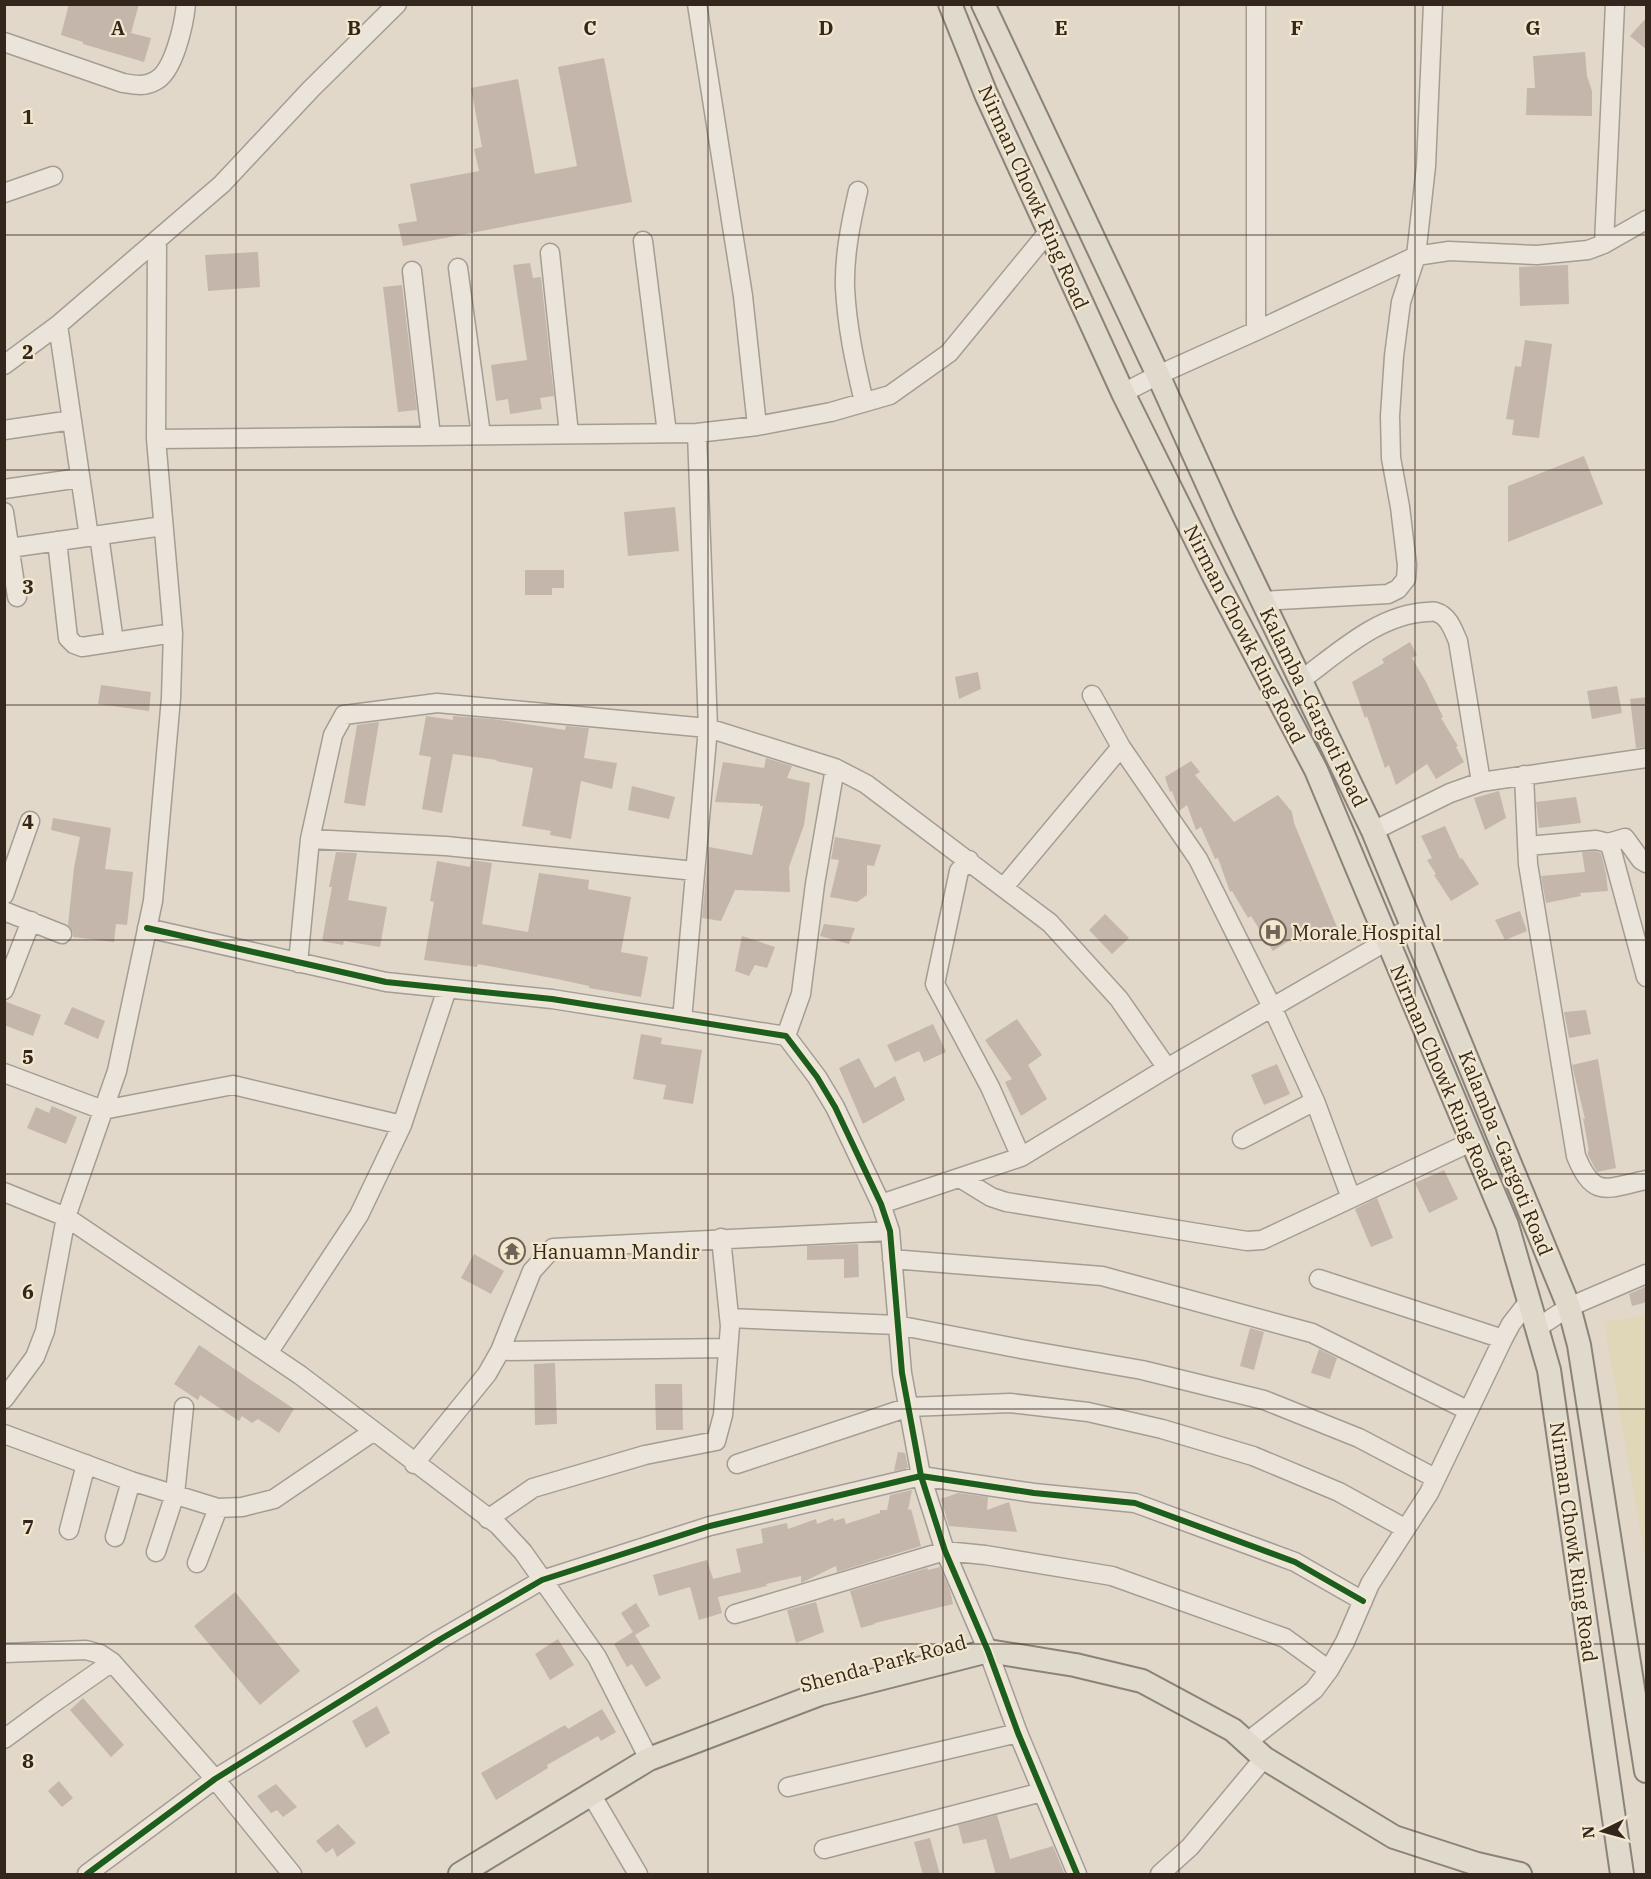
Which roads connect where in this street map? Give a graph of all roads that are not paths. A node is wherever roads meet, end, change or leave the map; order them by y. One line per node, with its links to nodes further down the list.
1 (186, 4): 9 (street)
2 (397, 4): 16 (street)
3 (697, 4): 29 (street)
4 (950, 4): 14 (main road, Nirman Chowk Ring Road)
5 (983, 4): 25 (main road, Kalamba -Gargoti Road)
6 (1256, 4): 23 (street)
7 (1433, 4): 19 (street)
8 (1615, 4): 17 (street)
9 (4, 42)
10 (53, 176): 12 (street)
11 (858, 191): 27 (street)
12 (4, 193)
13 (1647, 220): 17 (street)
14 (1049, 231): 26 (main road, Nirman Chowk Ring Road); 27 (street)
15 (643, 241): 31 (street)
16 (157, 242): 22 (street); 36 (street)
17 (1604, 244): 19 (street)
18 (550, 253): 33 (street)
19 (1416, 255): 23 (street); 45 (street)
20 (458, 268): 34 (street)
21 (412, 271): 35 (street)
22 (58, 325): 24 (street); 28 (street)
23 (1256, 332): 25 (street)
24 (4, 365)
25 (1158, 375): 26 (street); 45 (main road, Kalamba -Gargoti Road)
26 (1123, 393): 71 (main road, Nirman Chowk Ring Road)
27 (864, 402): 29 (street)
28 (72, 420): 30 (street); 37 (street)
29 (758, 426): 32 (street)
30 (4, 430)
31 (667, 433): 32 (street); 33 (street)
32 (698, 433): 50 (street)
33 (569, 434): 34 (street)
34 (481, 435): 35 (street)
35 (431, 436): 36 (street)
36 (156, 439): 40 (street)
37 (80, 478): 38 (street); 41 (street)
38 (4, 489)
39 (4, 512): 43 (street)
40 (163, 526): 41 (street); 46 (street)
41 (94, 536): 42 (street); 47 (street)
42 (57, 541): 43 (street); 47 (street)
43 (10, 548): 44 (street)
44 (17, 597)
45 (1263, 601): 48 (main road, Kalamba -Gargoti Road)
46 (173, 633): 47 (street); 69 (street)
47 (114, 642)
48 (1301, 680): 55 (street); 57 (main road, Kalamba -Gargoti Road)
49 (1092, 695): 51 (street)
50 (708, 728): 53 (street); 58 (street); 63 (street)
51 (1121, 747): 64 (street); 76 (street)
52 (1647, 758): 54 (street)
53 (835, 768): 61 (street); 78 (street)
54 (1524, 775): 55 (street); 60 (street)
55 (1481, 782): 57 (street)
56 (30, 821): 65 (street)
57 (1373, 831): 68 (main road, Kalamba -Gargoti Road)
58 (310, 839): 63 (street); 72 (street)
59 (1608, 843): 60 (street); 62 (street); 73 (street)
60 (1527, 846): 88 (street)
61 (969, 860): 64 (street); 86 (street)
62 (1647, 863)
63 (695, 872): 77 (street)
64 (1004, 887): 79 (street)
65 (4, 895)
66 (4, 911): 67 (street)
67 (31, 921): 70 (street); 75 (street)
68 (1413, 926): 71 (street); 99 (main road, Kalamba -Gargoti Road)
69 (147, 928): 72 (street); 82 (street)
70 (62, 934)
71 (1387, 941): 76 (street); 85 (main road, Nirman Chowk Ring Road)
72 (298, 963): 74 (street)
73 (1647, 977)
74 (447, 989): 77 (street); 83 (street)
75 (4, 990)
76 (1272, 1007): 79 (street); 81 (street)
77 (682, 1020): 78 (street)
78 (786, 1036): 91 (street)
79 (1167, 1068): 86 (street)
80 (4, 1073): 82 (street)
81 (1315, 1101): 84 (street); 90 (street)
82 (104, 1110): 83 (street); 92 (street)
83 (402, 1125): 106 (street)
84 (1242, 1139)
85 (1471, 1142): 90 (street); 98 (main road, Nirman Chowk Ring Road)
86 (1021, 1157): 87 (street)
87 (960, 1178): 90 (street); 91 (street)
88 (1647, 1180)
89 (4, 1192): 92 (street)
90 (1351, 1198)
91 (881, 1204): 93 (street)
92 (66, 1217): 106 (street); 107 (street)
93 (890, 1231): 94 (street); 95 (street)
94 (721, 1238): 100 (street); 105 (street)
95 (892, 1259): 101 (street); 110 (street)
96 (1647, 1274): 99 (street)
97 (1319, 1279): 103 (street)
98 (1529, 1301): 102 (main road, Nirman Chowk Ring Road); 103 (street)
99 (1569, 1306): 102 (street); 140 (main road, Kalamba -Gargoti Road)
100 (729, 1318): 101 (street); 104 (street)
101 (897, 1325): 109 (street); 117 (street)
102 (1537, 1328): 153 (main road, Nirman Chowk Ring Road)
103 (1503, 1338): 110 (street)
104 (728, 1348): 105 (street); 121 (street)
105 (500, 1351): 114 (street)
106 (268, 1353): 111 (street)
107 (4, 1399)
108 (184, 1407): 119 (street)
109 (909, 1407): 115 (street); 116 (street); 122 (street)
110 (1467, 1410): 117 (street)
111 (374, 1431): 114 (street); 120 (street)
112 (4, 1434): 113 (street)
113 (86, 1464): 118 (street); 123 (street)
114 (414, 1464): 121 (street)
115 (737, 1464)
116 (921, 1476): 125 (street); 128 (street); 129 (street)
117 (1436, 1478): 122 (street)
118 (131, 1481): 119 (street); 124 (street)
119 (175, 1494): 120 (street); 126 (street)
120 (218, 1508): 127 (street)
121 (489, 1519): 128 (street)
122 (1406, 1529): 129 (street)
123 (69, 1530)
124 (115, 1537)
125 (945, 1551): 130 (street); 131 (street); 134 (street)
126 (156, 1552)
127 (197, 1563)
128 (542, 1580): 139 (street); 141 (street)
129 (1363, 1601): 134 (street)
130 (735, 1614)
131 (988, 1651): 135 (street); 137 (main road, Shenda Park Road); 139 (main road, Shenda Park Road)
132 (4, 1653): 133 (street)
133 (112, 1662): 136 (street); 141 (street)
134 (1329, 1670): 137 (street)
135 (1018, 1733): 142 (street); 143 (street)
136 (4, 1739)
137 (1246, 1742): 138 (main road, Shenda Park Road)
138 (1264, 1758): 151 (street); 152 (main road, Shenda Park Road)
139 (649, 1759): 144 (main road, Shenda Park Road)
140 (1647, 1771)
141 (214, 1779): 146 (street); 147 (street)
142 (788, 1787)
143 (1042, 1792): 145 (street); 150 (street)
144 (591, 1794): 148 (main road, Shenda Park Road); 149 (street)
145 (824, 1849)
146 (87, 1875)
147 (292, 1875)
148 (460, 1875)
149 (638, 1875)
150 (1077, 1875)
151 (1160, 1875)
152 (1520, 1875)
153 (1622, 1875)

